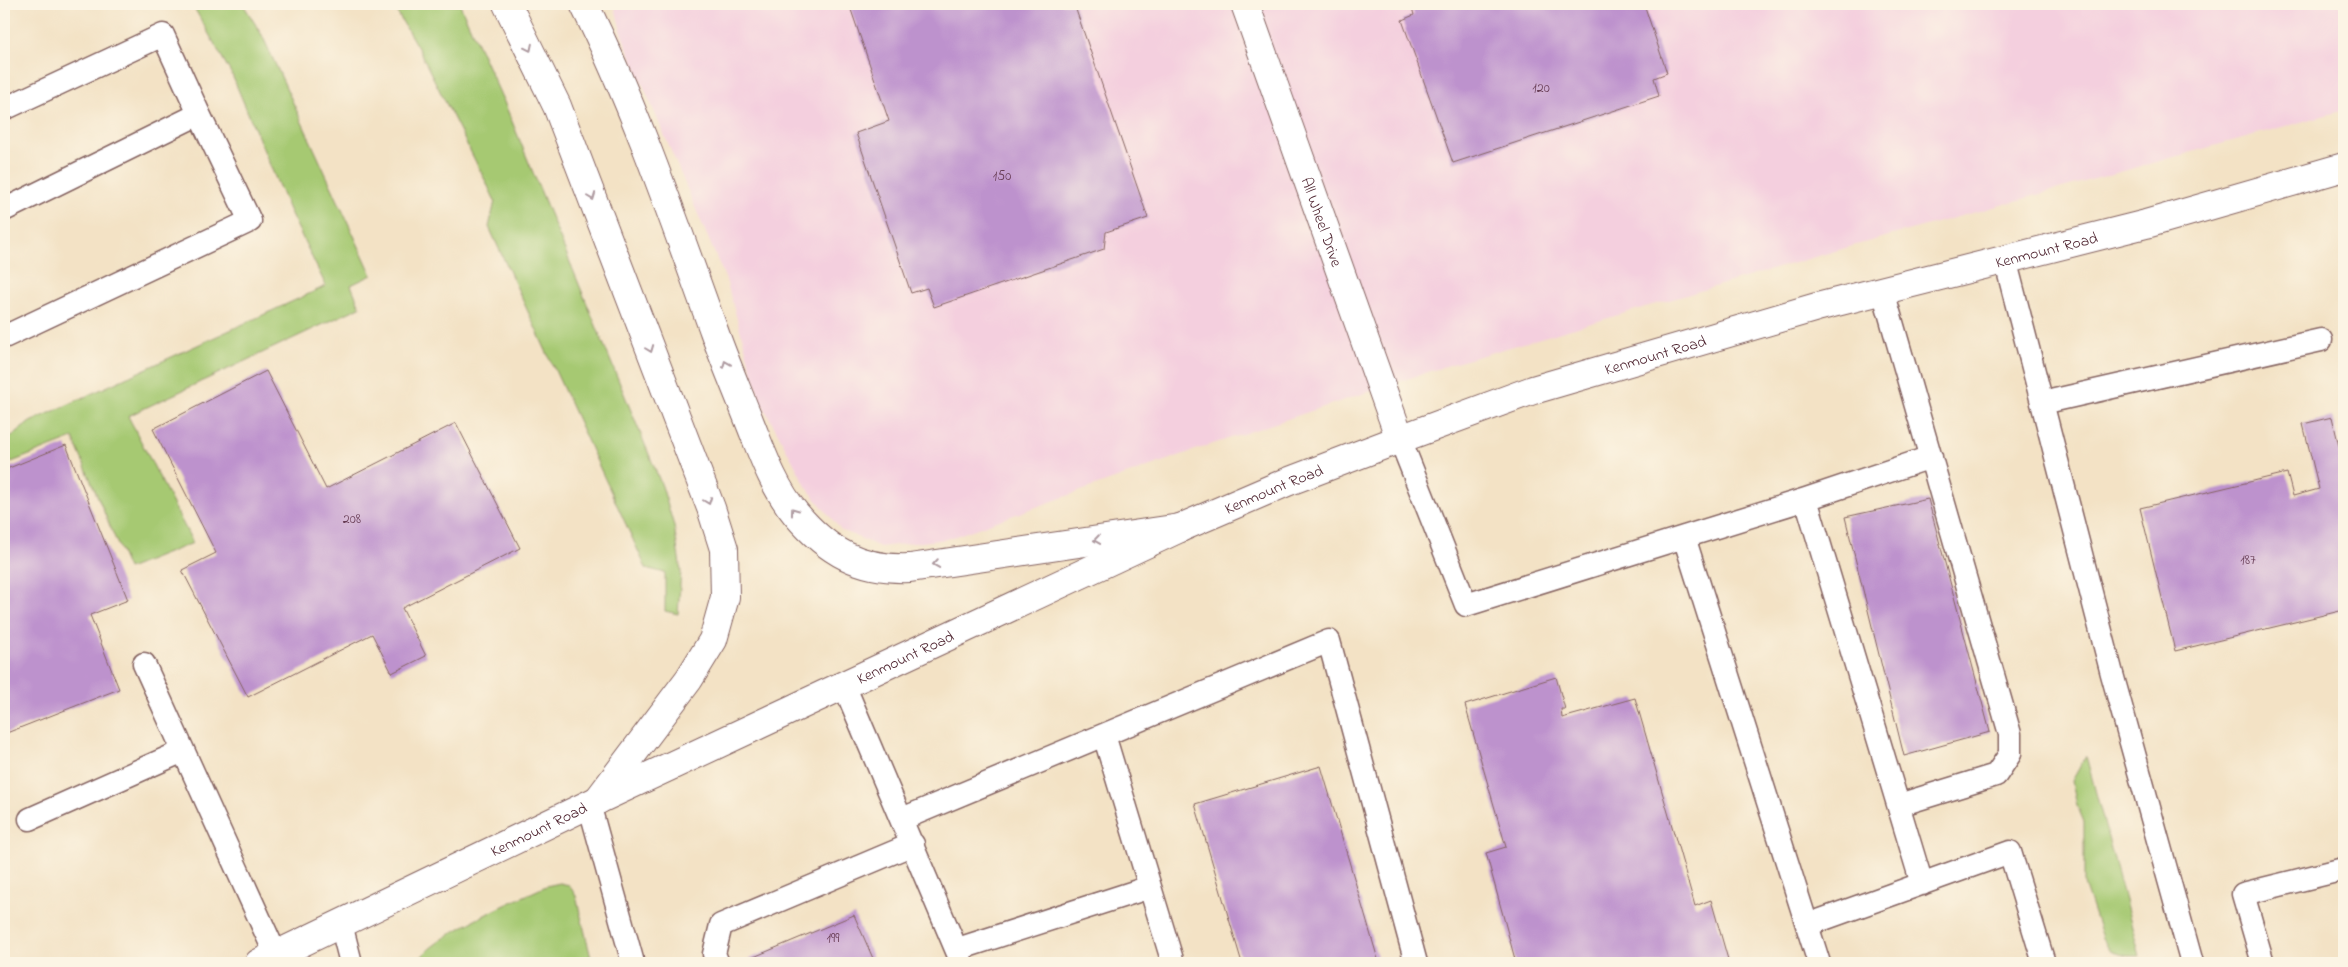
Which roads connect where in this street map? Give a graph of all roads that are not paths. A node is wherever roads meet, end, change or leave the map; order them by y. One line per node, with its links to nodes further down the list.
1 (507, 4): 22 (main road, one-way to 22)
2 (584, 4): 16 (main road, one-way to 2)
3 (1245, 4): 13 (main road, All Wheel Drive)
4 (4, 109): 5 (lane)
5 (199, 114): 7 (lane); 10 (lane)
6 (2344, 168): 8 (main road, Kenmount Road)
7 (4, 210)
8 (2005, 259): 9 (main road, Kenmount Road); 12 (lane)
9 (1883, 290): 13 (main road, Kenmount Road); 14 (lane)
10 (4, 337)
11 (2321, 340): 12 (lane)
12 (2042, 404): 41 (lane)
13 (1400, 439): 16 (main road, Kenmount Road); 17 (lane)
14 (1931, 457): 15 (lane); 23 (lane)
15 (1806, 499): 17 (lane); 23 (lane)
16 (1180, 528): 19 (main road, Kenmount Road)
17 (1684, 537): 31 (lane)
18 (144, 664): 21 (lane)
19 (844, 684): 22 (main road, Kenmount Road); 25 (lane)
20 (1104, 735): 25 (lane); 29 (lane); 38 (lane)
21 (182, 750): 24 (lane); 33 (lane)
22 (594, 802): 30 (main road, Kenmount Road); 35 (lane)
23 (1899, 804): 28 (lane)
24 (30, 819)
25 (902, 820): 26 (lane)
26 (913, 844): 32 (lane); 36 (lane)
27 (2344, 869): 42 (lane)
28 (1922, 884): 31 (lane); 40 (lane)
29 (1150, 887): 32 (lane); 37 (lane)
30 (341, 924): 33 (main road, Kenmount Road); 34 (lane)
31 (1807, 925): 39 (lane)
32 (960, 956)
33 (268, 959)
34 (351, 963)
35 (633, 963)
36 (718, 963)
37 (1173, 963)
38 (1416, 963)
39 (1819, 963)
40 (2044, 963)
41 (2192, 963)
42 (2263, 963)

